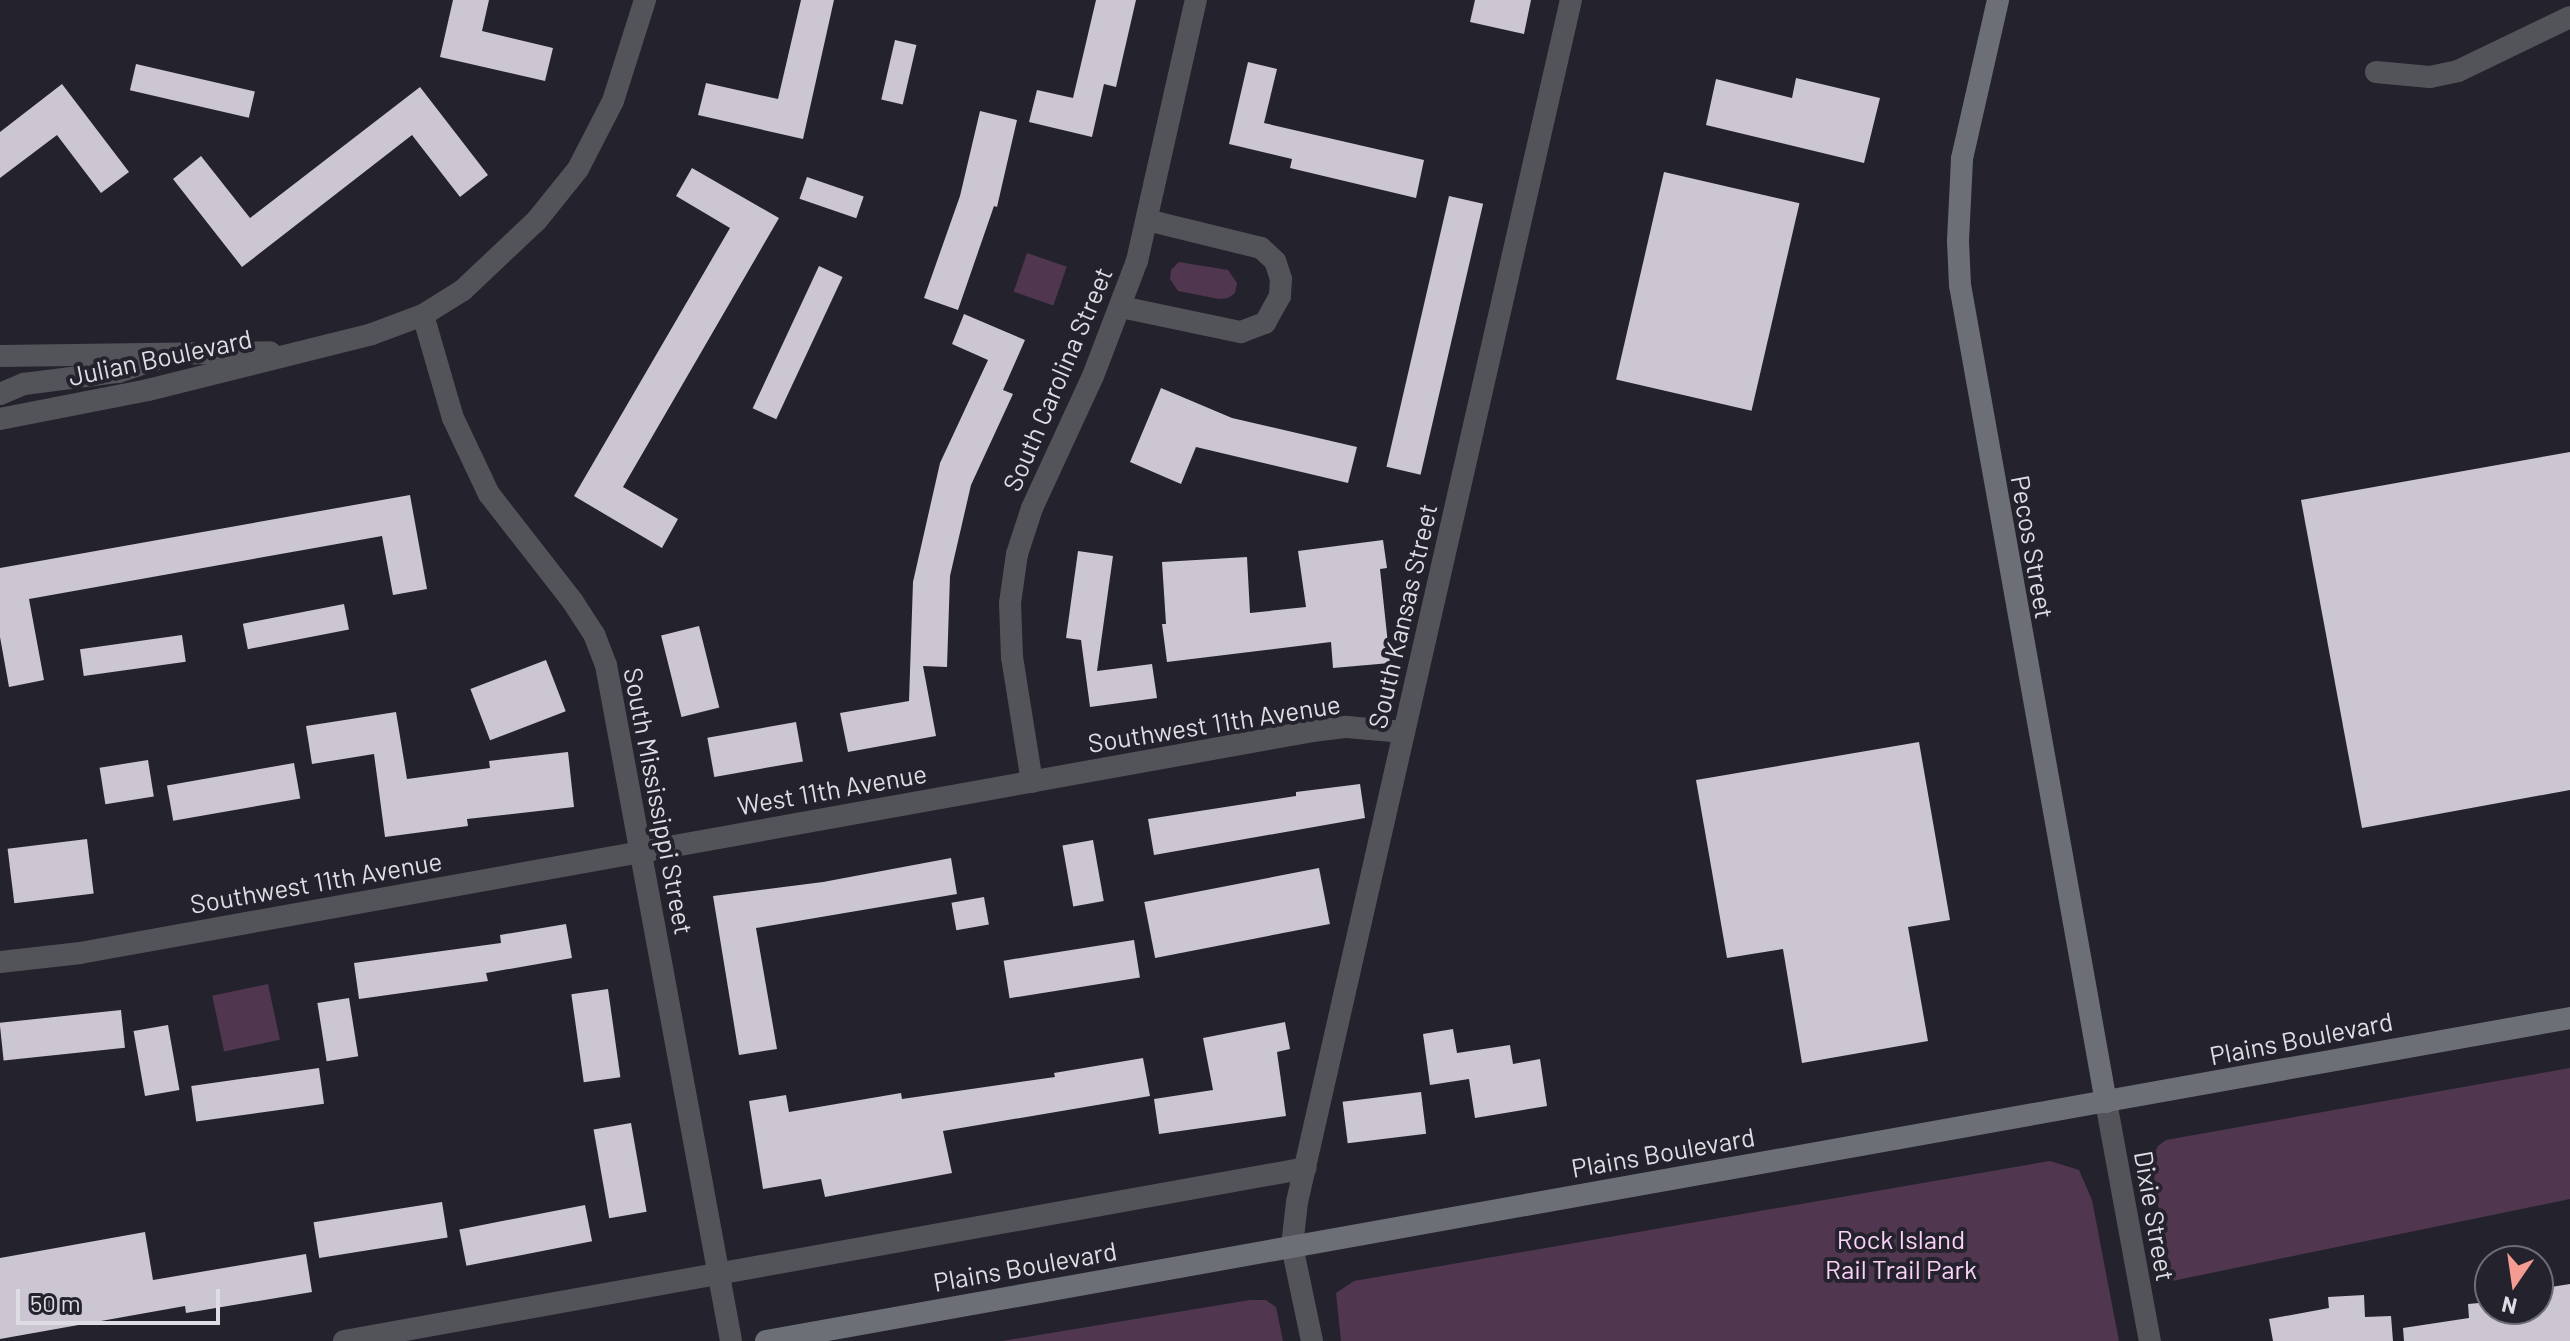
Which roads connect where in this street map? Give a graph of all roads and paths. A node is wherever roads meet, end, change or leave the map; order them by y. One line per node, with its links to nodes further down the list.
1 (645, 0): 9 (street, Julian Boulevard)
2 (1196, 0): 7 (street, South Carolina Street)
3 (1571, 0): 15 (street, South Kansas Street)
4 (1998, 0): 20 (main road, Pecos Street)
5 (2570, 17): 6 (street)
6 (2376, 72)
7 (1147, 220): 8 (street, South Carolina Street); 8 (street)
8 (1121, 307): 16 (street, South Carolina Street)
9 (423, 315): 10 (street, Julian Boulevard); 17 (street, South Mississippi Street)
10 (331, 345): 11 (street, Julian Boulevard); 14 (street, Julian Boulevard)
11 (168, 354): 12 (street, Julian Boulevard); 13 (street)
12 (0, 356)
13 (0, 394)
14 (0, 419)
15 (1404, 732): 16 (street, Southwest 11th Avenue); 21 (street, South Kansas Street)
16 (1032, 782): 17 (street, West 11th Avenue)
17 (641, 852): 18 (street, Southwest 11th Avenue); 23 (street, South Mississippi Street)
18 (0, 962)
19 (2570, 1018): 20 (main road, Plains Boulevard)
20 (2106, 1102): 22 (main road, Plains Boulevard); 28 (street, Dixie Street)
21 (1306, 1168): 22 (street, South Kansas Street); 23 (street)
22 (1292, 1246): 26 (main road, Plains Boulevard); 27 (street)
23 (718, 1275): 24 (street); 25 (street, South Mississippi Street)
24 (344, 1341)
25 (731, 1341)
26 (766, 1341)
27 (1312, 1341)
28 (2150, 1341)

